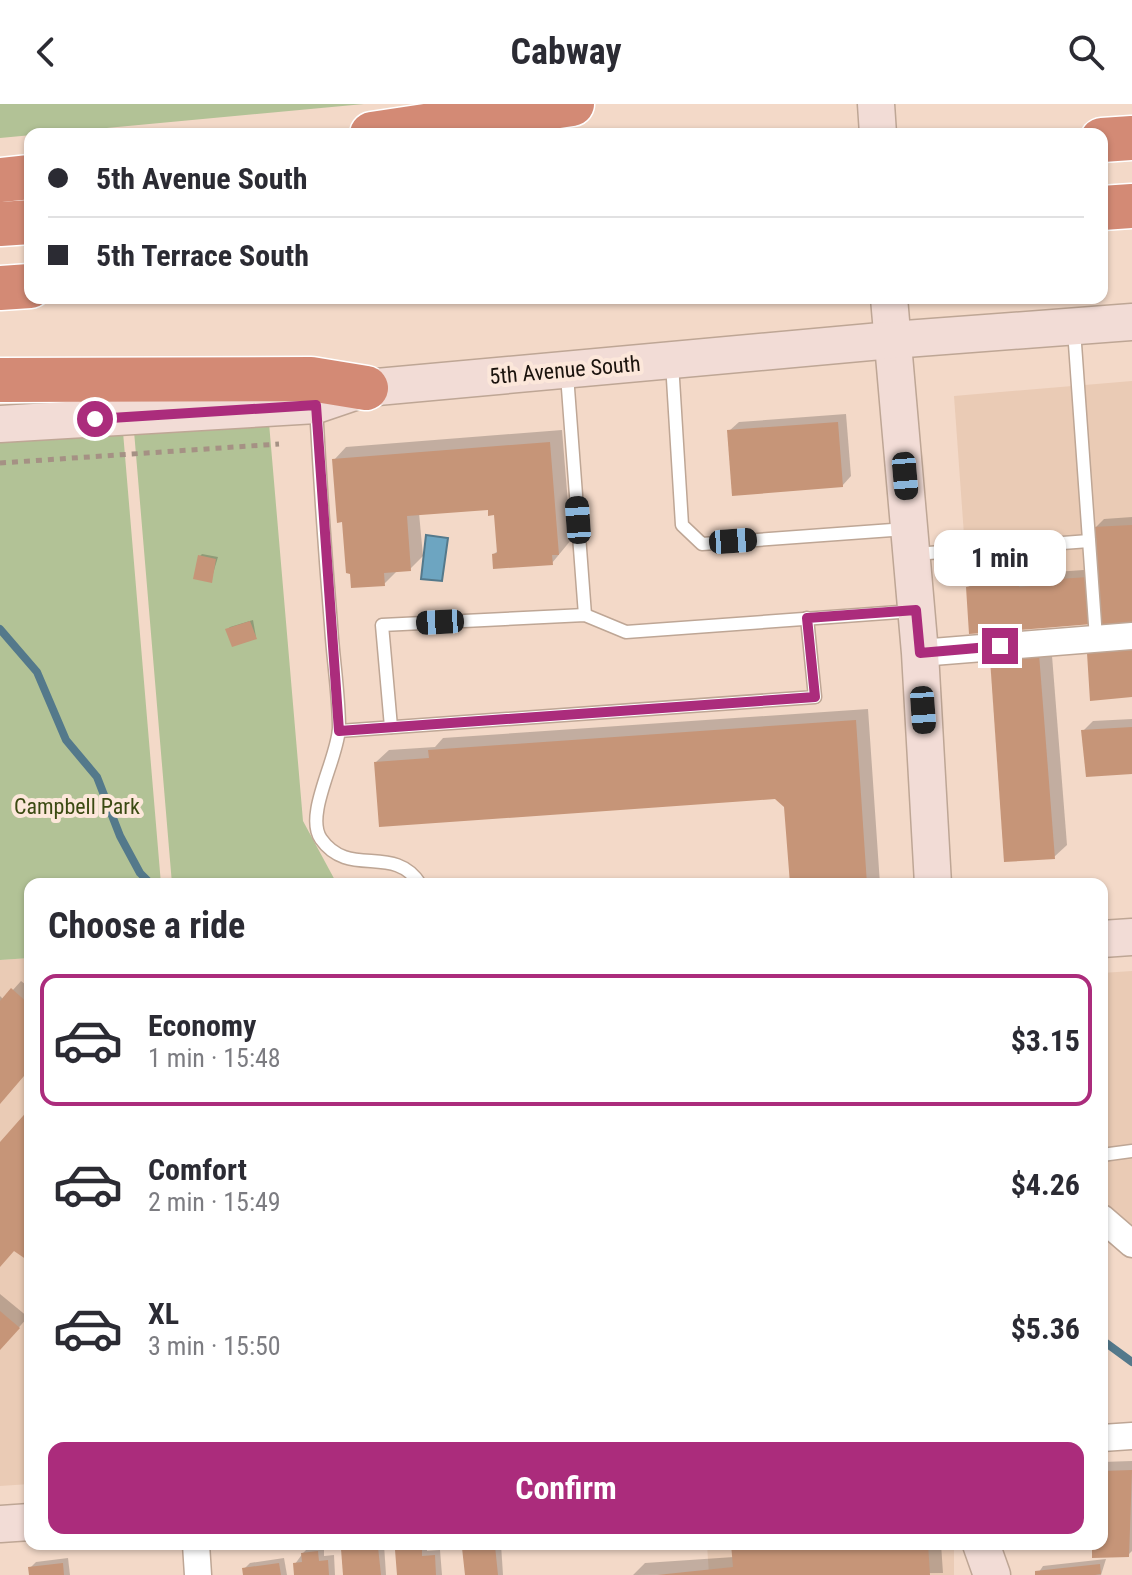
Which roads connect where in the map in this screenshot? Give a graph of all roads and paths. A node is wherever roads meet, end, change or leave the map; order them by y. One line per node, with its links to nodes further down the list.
1 (572, 104): 3 (highway)
2 (876, 104): 4 (main road)
3 (412, 128)
4 (878, 128)
5 (1132, 138): 6 (highway)
6 (1108, 140)
7 (24, 178): 8 (highway)
8 (0, 180)
9 (1132, 206): 10 (highway)
10 (1108, 208)
11 (24, 222): 12 (highway)
12 (0, 224)
13 (24, 286): 14 (highway)
14 (0, 288)
15 (889, 304): 18 (main road)
16 (1132, 322): 17 (main road, 5th Avenue South)
17 (1074, 326): 18 (main road, 5th Avenue South); 28 (lane)
18 (892, 340): 19 (main road, 5th Avenue South); 27 (main road)
19 (672, 360): 20 (main road, 5th Avenue South); 27 (lane)
20 (566, 369): 22 (main road, 5th Avenue South); 30 (lane)
21 (0, 380): 22 (highway)
22 (366, 388): 23 (main road, 5th Avenue South)
23 (316, 405): 24 (main road, 5th Avenue South); 36 (lane)
24 (0, 424)
25 (279, 444): 26 (path)
26 (0, 463)
27 (910, 541): 28 (lane); 29 (main road)
28 (1089, 541): 33 (lane)
29 (916, 610): 31 (lane); 34 (main road)
30 (585, 615): 31 (lane); 35 (lane)
31 (807, 618): 35 (lane)
32 (1132, 636): 33 (street)
33 (1096, 638): 34 (street)
34 (920, 653): 38 (main road)
35 (391, 727): 36 (lane)
36 (339, 731): 37 (lane)
37 (416, 878)
38 (933, 878)
39 (1132, 937): 40 (main road)
40 (1108, 939)
41 (1132, 1151): 42 (lane)
42 (1108, 1154)
43 (1108, 1223): 44 (street)
44 (1132, 1244)
45 (1132, 1436): 46 (street)
46 (1108, 1438)
47 (24, 1522): 48 (main road)
48 (0, 1524)
49 (196, 1550): 52 (street)
50 (972, 1550): 53 (main road)
51 (983, 1550): 54 (main road)
52 (198, 1575)
53 (974, 1575)
54 (992, 1575)

